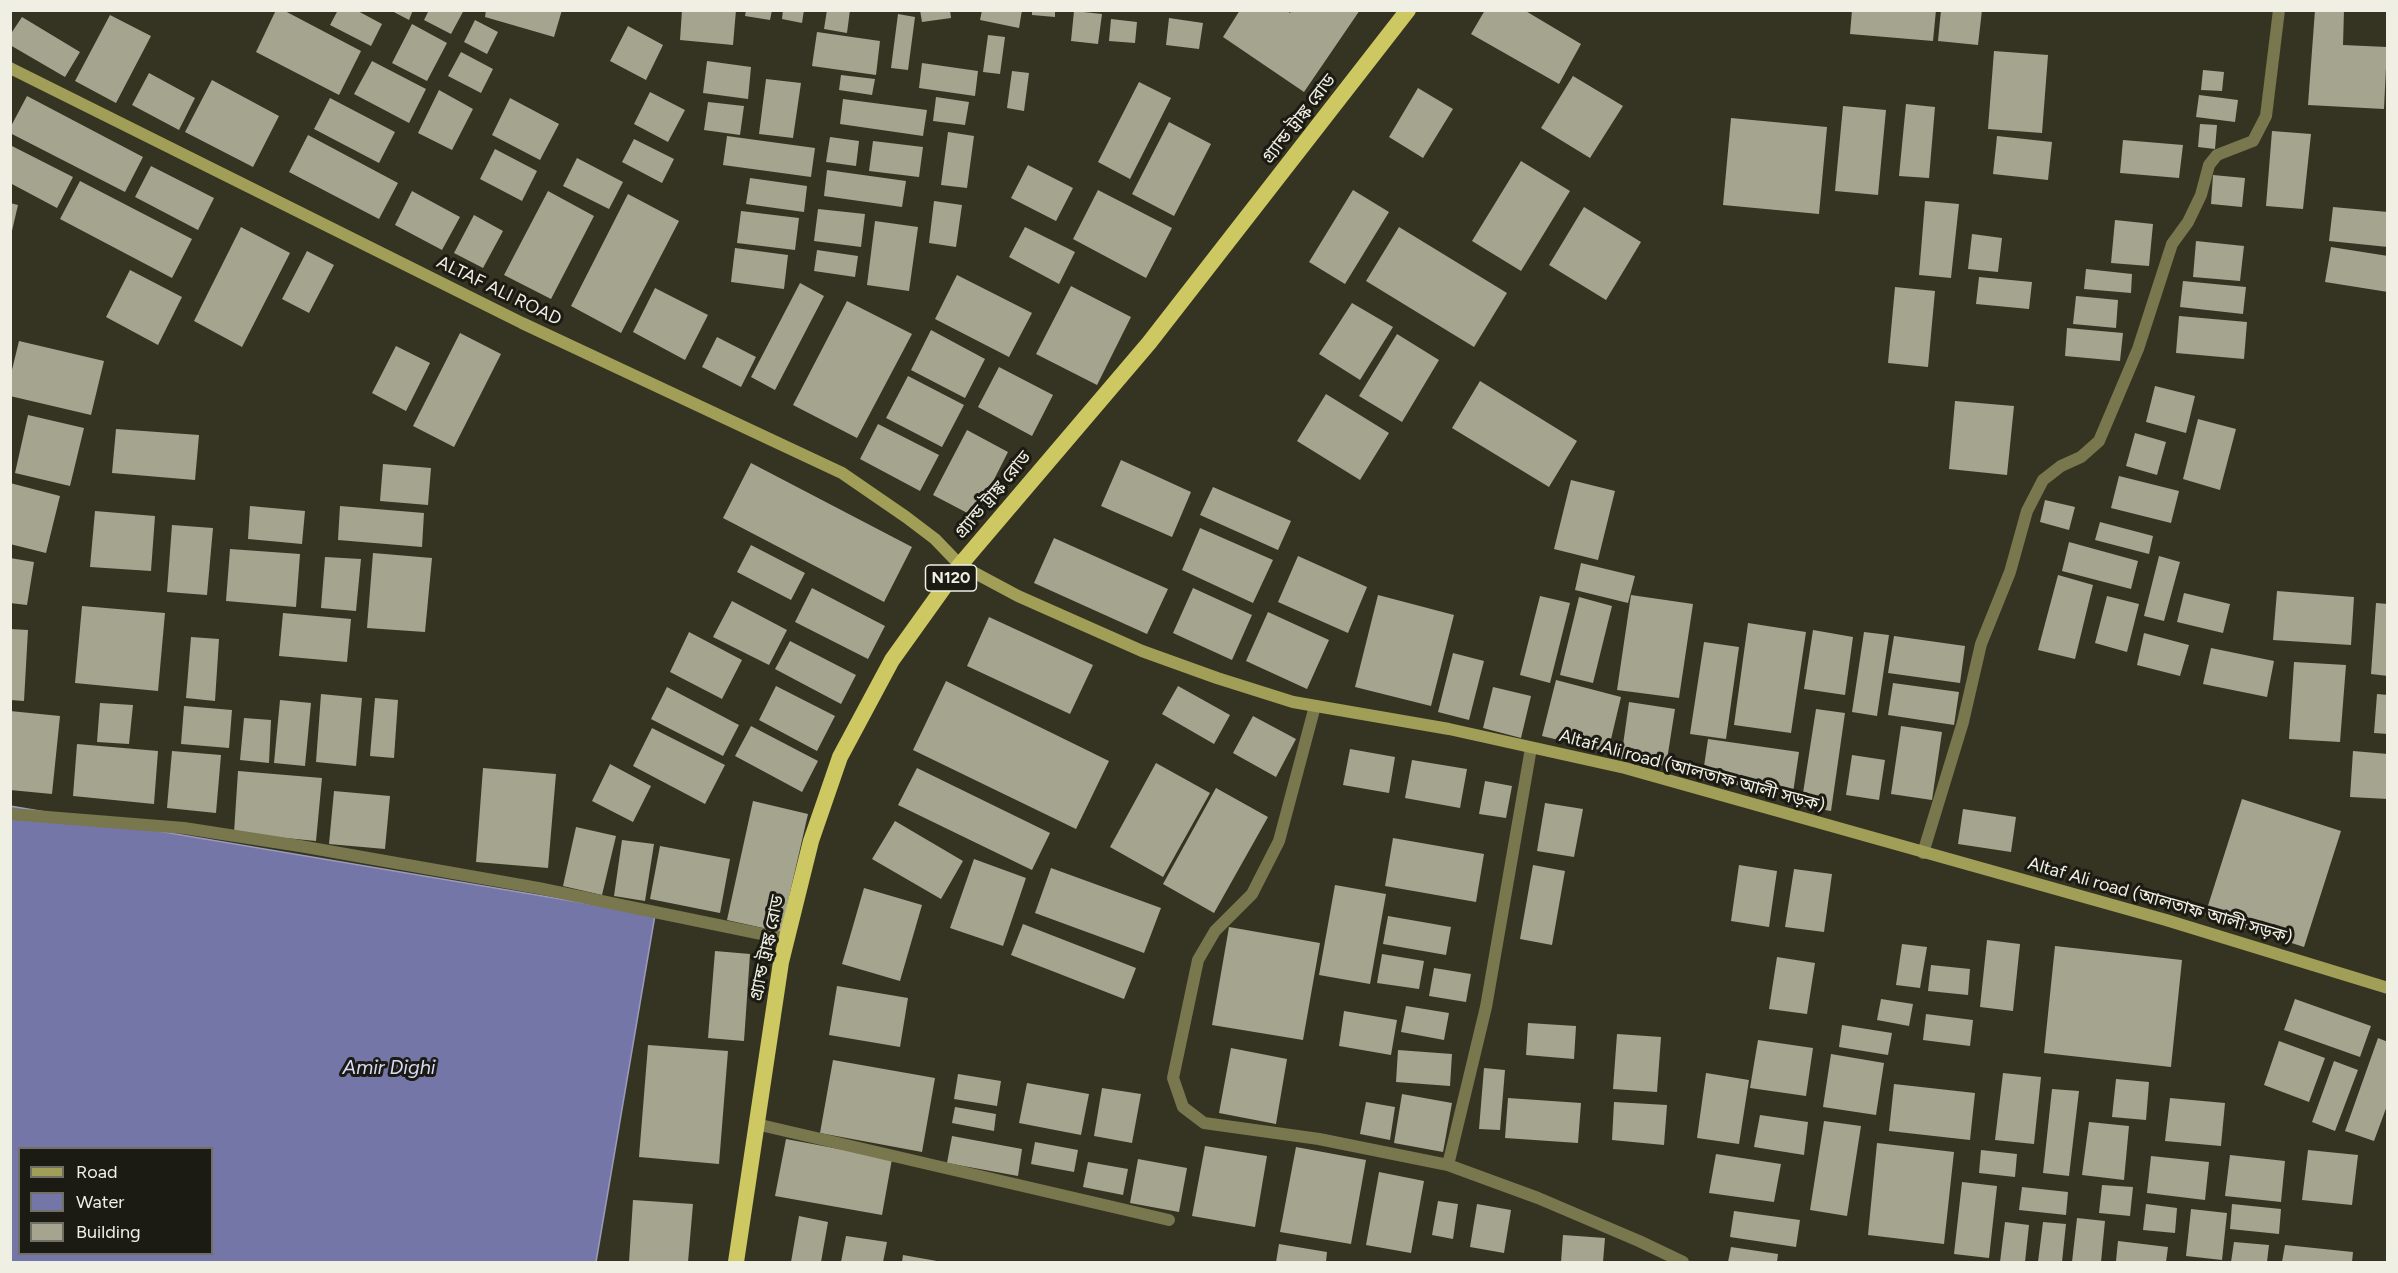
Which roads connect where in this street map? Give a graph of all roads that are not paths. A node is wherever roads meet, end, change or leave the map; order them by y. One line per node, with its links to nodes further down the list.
1 (1408, 10): 4 (highway, গ্র্যান্ড ট্রাঙ্ক রোড / N120)
2 (2278, 10): 8 (street)
3 (10, 68): 4 (main road, ALTAF ALI ROAD)
4 (960, 565): 5 (main road, Altaf Ali road (আলতাফ আলী সড়ক)); 9 (highway, গ্র্যান্ড ট্রাঙ্ক রোড / N120)
5 (1315, 706): 6 (main road, Altaf Ali road (আলতাফ আলী সড়ক)); 12 (street)
6 (1530, 748): 8 (main road, Altaf Ali road (আলতাফ আলী সড়ক)); 12 (street)
7 (10, 813): 9 (street)
8 (1923, 853): 10 (main road, Altaf Ali road (আলতাফ আলী সড়ক))
9 (786, 939): 11 (highway, গ্র্যান্ড ট্রাঙ্ক রোড / N120)
10 (2388, 988)
11 (756, 1124): 13 (street); 14 (highway, গ্র্যান্ড ট্রাঙ্ক রোড / N120)
12 (1448, 1165): 15 (street)
13 (1170, 1220)
14 (736, 1263)
15 (1683, 1263)

